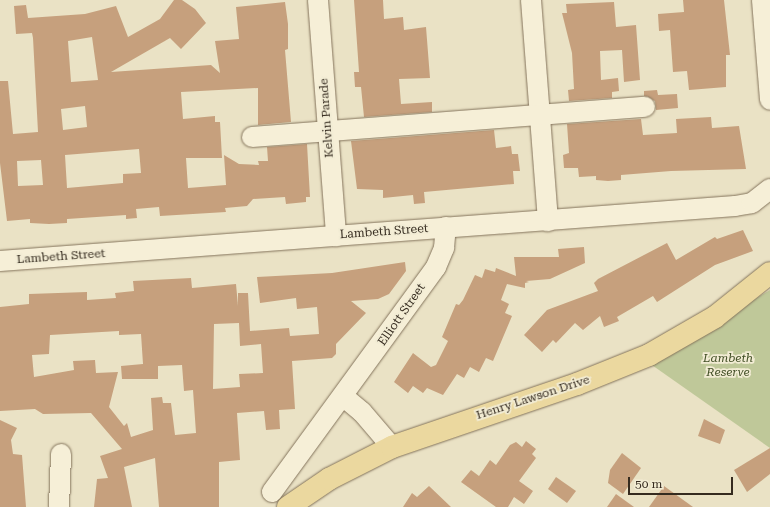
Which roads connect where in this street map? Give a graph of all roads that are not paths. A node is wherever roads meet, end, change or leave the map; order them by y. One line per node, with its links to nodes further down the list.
1 (318, 0): 7 (street, Kelvin Parade)
2 (531, 0): 6 (street)
3 (762, 0): 4 (street)
4 (770, 100)
5 (645, 108): 6 (street)
6 (540, 116): 7 (street); 10 (street)
7 (328, 131): 8 (street); 12 (street, Kelvin Parade)
8 (252, 137)
9 (768, 192): 10 (street, Lambeth Street)
10 (548, 221): 11 (street, Lambeth Street)
11 (446, 227): 12 (street, Lambeth Street); 15 (street, Elliott Street)
12 (336, 236): 13 (street, Lambeth Street)
13 (0, 261)
14 (770, 273): 16 (main road, Henry Lawson Drive)
15 (344, 397): 16 (street); 18 (street, Elliott Street)
16 (392, 447): 20 (main road, Henry Lawson Drive)
17 (61, 454): 19 (street)
18 (272, 492)
19 (59, 507)
20 (288, 507)

